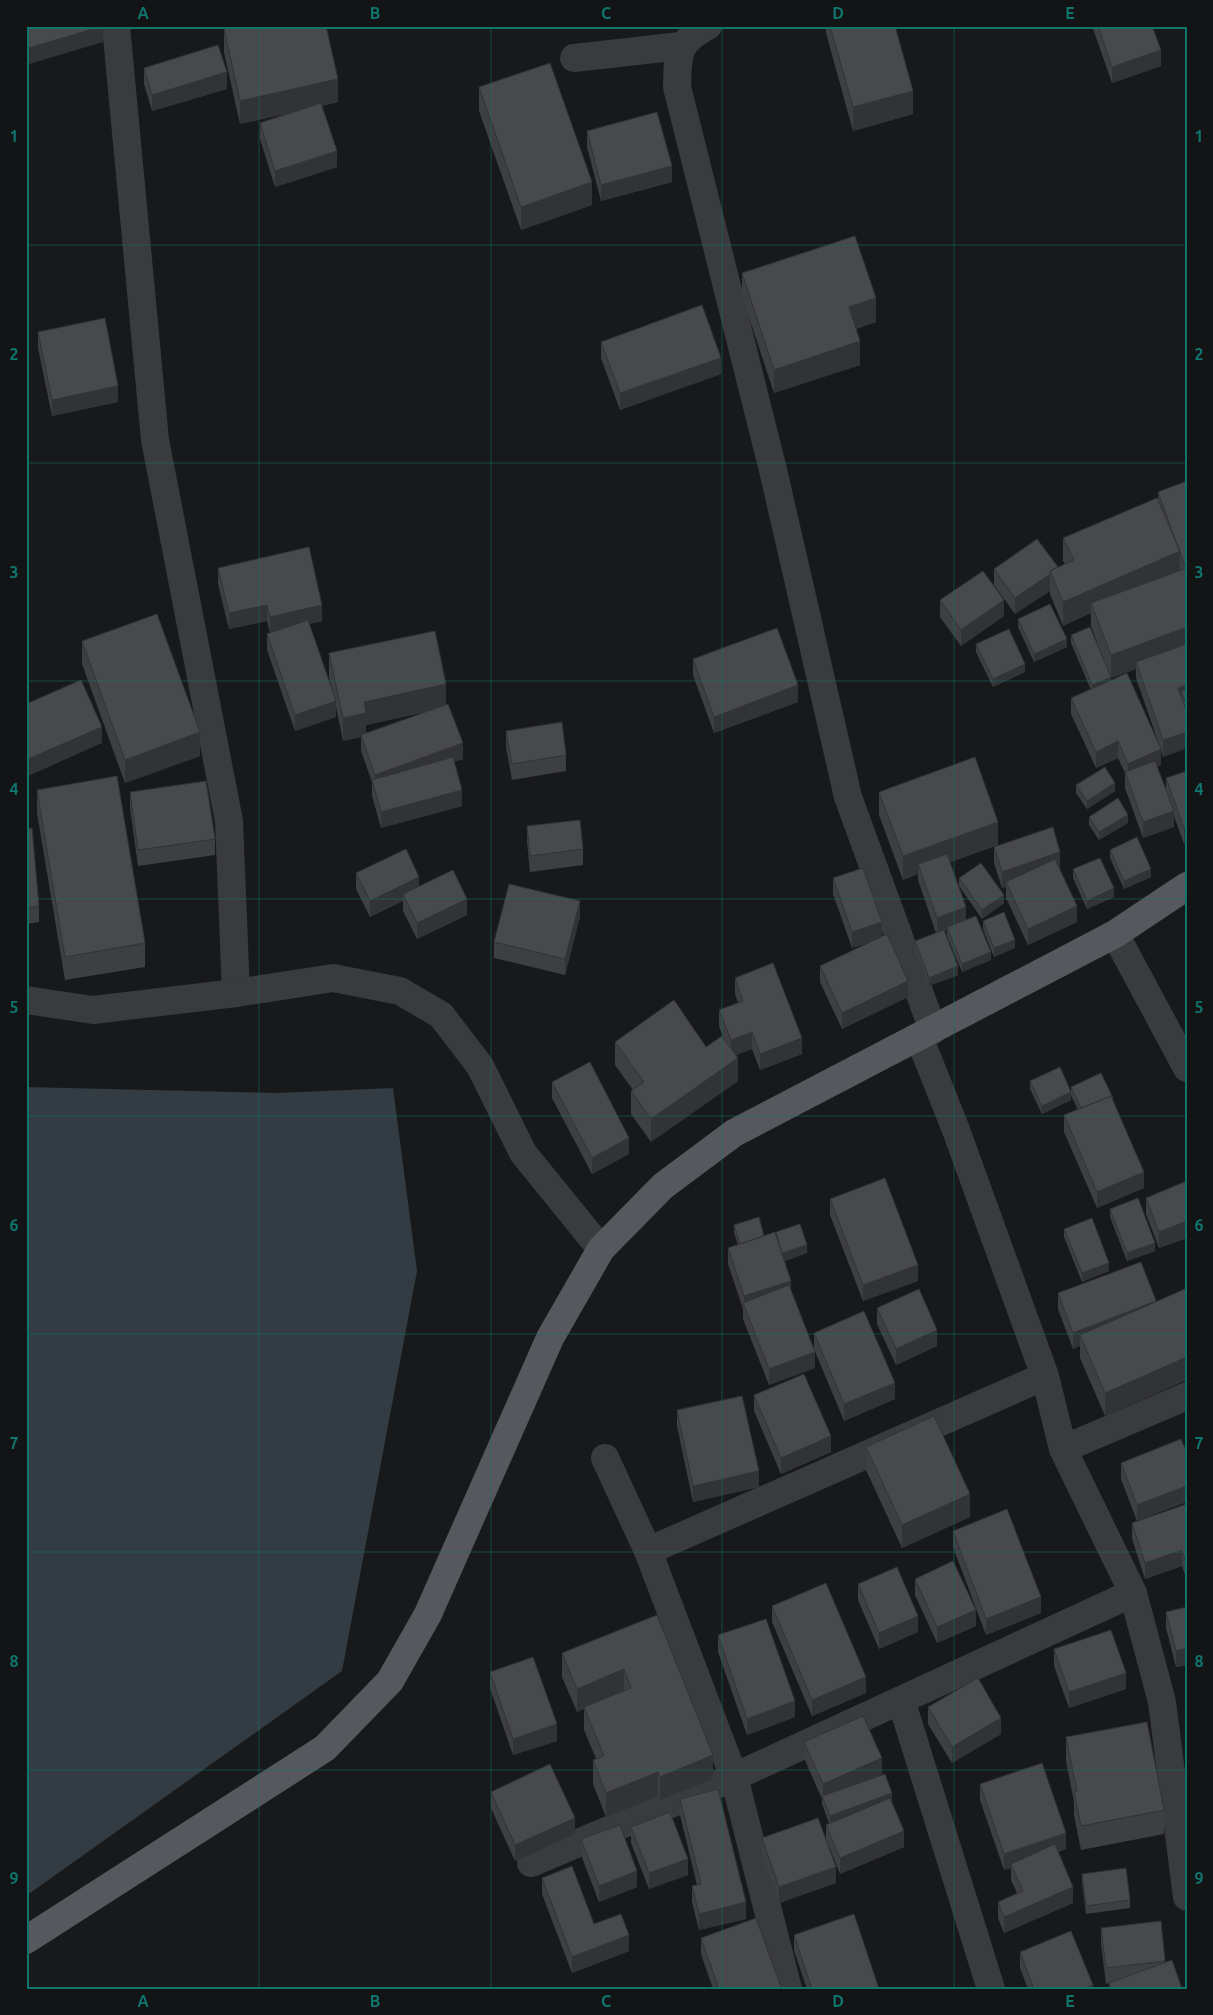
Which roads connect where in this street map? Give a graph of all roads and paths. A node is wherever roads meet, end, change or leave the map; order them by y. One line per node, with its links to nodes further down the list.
1 (116, 26): 7 (street)
2 (708, 26): 3 (street)
3 (681, 46): 4 (street); 9 (street)
4 (574, 58)
5 (1187, 886): 6 (main road)
6 (1116, 934): 9 (main road); 10 (street)
7 (236, 993): 8 (street); 11 (street)
8 (26, 1000)
9 (926, 1034): 11 (main road); 12 (street)
10 (1187, 1068)
11 (601, 1249): 22 (main road)
12 (1045, 1376): 14 (street); 16 (street)
13 (1187, 1396): 14 (street)
14 (1063, 1449): 17 (street)
15 (605, 1458): 16 (street)
16 (648, 1550): 19 (street)
17 (1132, 1593): 18 (street); 21 (street)
18 (901, 1700): 19 (street); 24 (street)
19 (734, 1777): 20 (street); 23 (street)
20 (531, 1863)
21 (1187, 1897)
22 (26, 1940)
23 (788, 1989)
24 (991, 1989)

